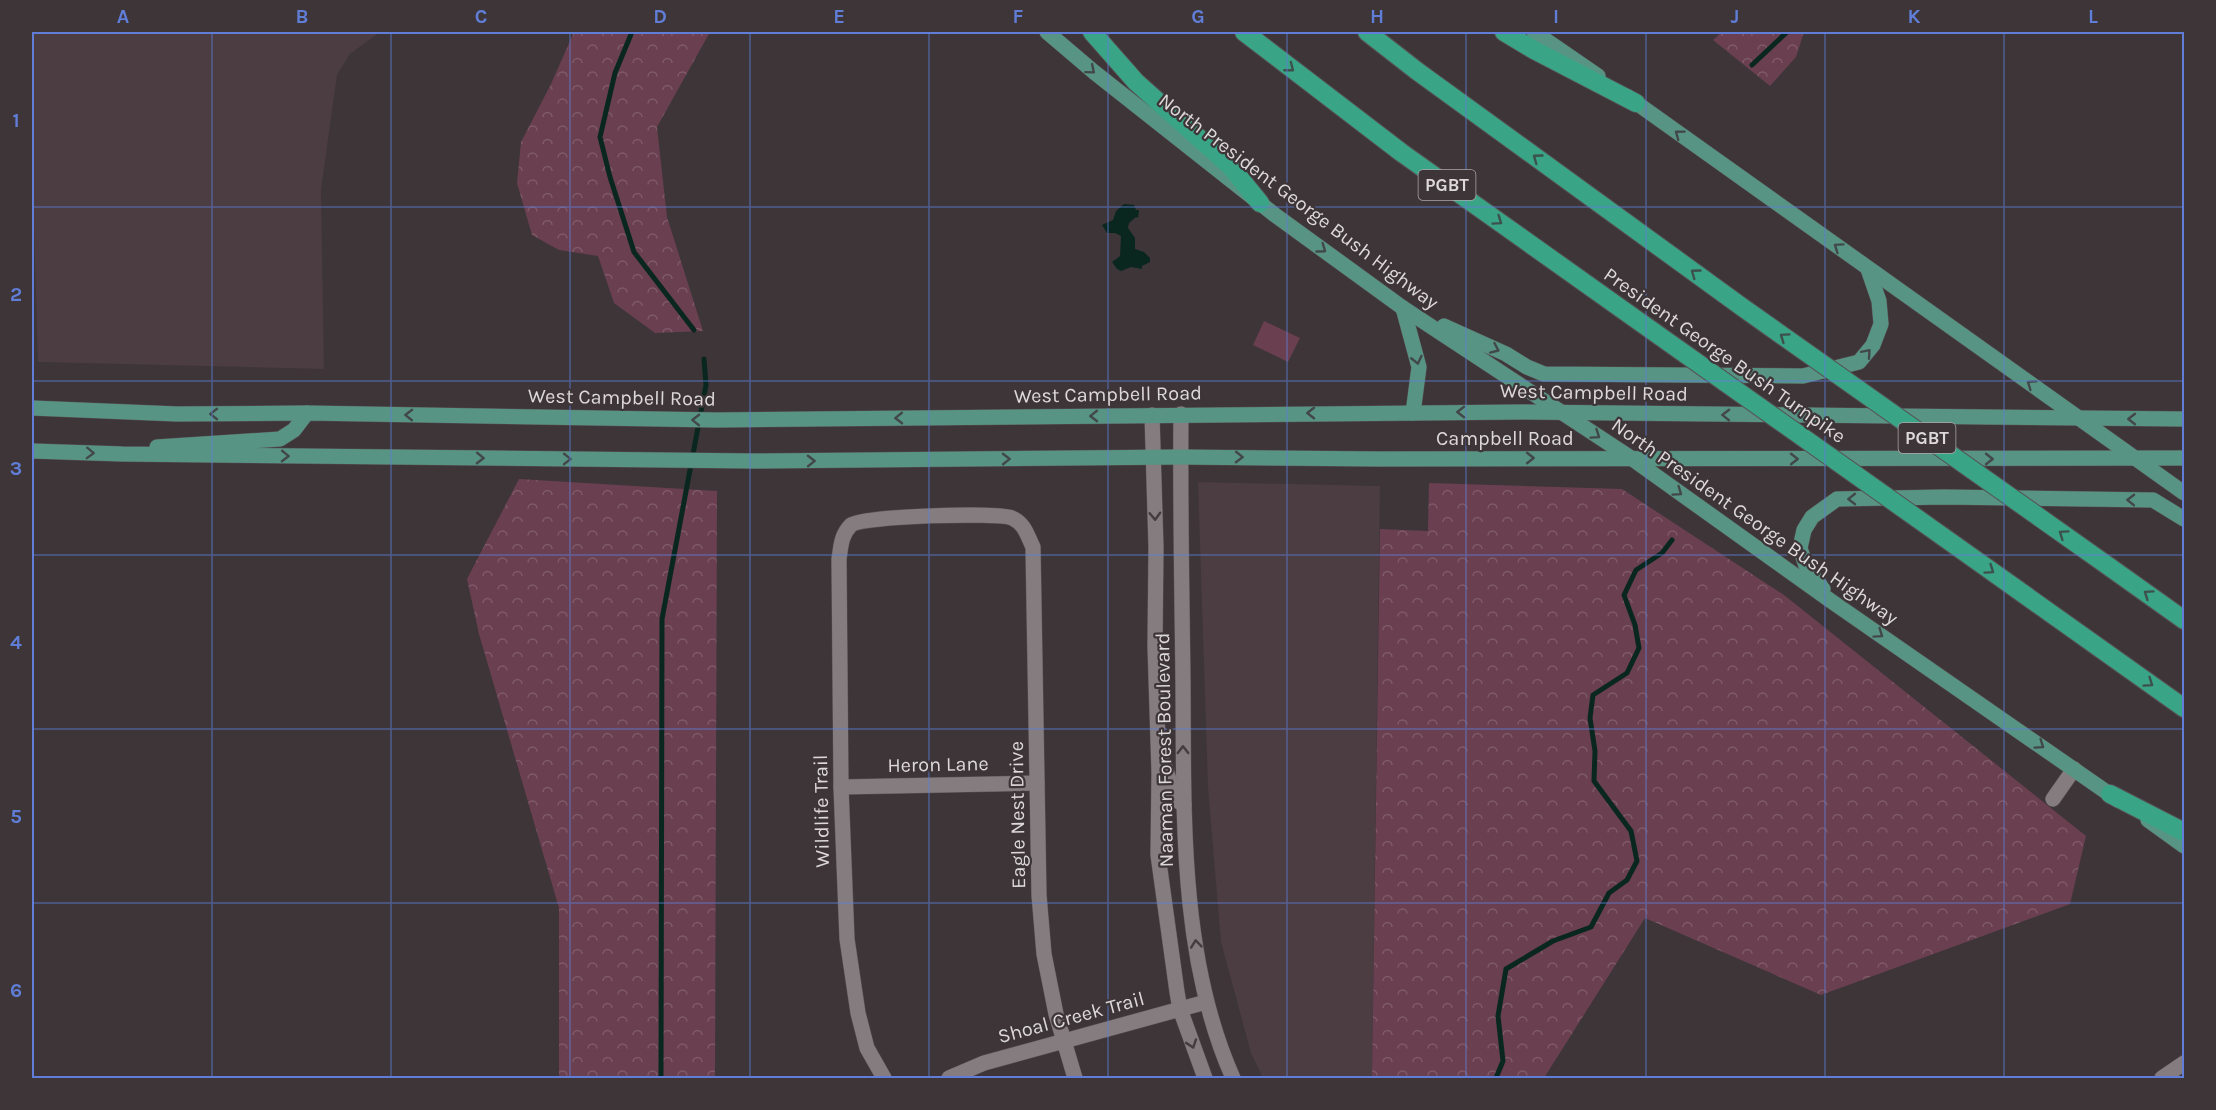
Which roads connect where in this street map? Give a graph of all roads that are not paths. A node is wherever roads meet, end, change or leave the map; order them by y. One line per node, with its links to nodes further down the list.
1 (1047, 32): 8 (main road, North President George Bush Highway, one-way to 8)
2 (1092, 32): 8 (highway)
3 (1244, 32): 31 (highway, President George Bush Turnpike / PGBT, one-way to 31, bridge)
4 (1367, 32): 30 (highway, PGBT, one-way to 4, bridge)
5 (1504, 32): 7 (highway)
6 (1534, 32): 7 (main road)
7 (1636, 102): 9 (main road, one-way to 7)
8 (1260, 203): 10 (main road, North President George Bush Highway, one-way to 10)
9 (1868, 269): 10 (main road, one-way to 9); 17 (main road, one-way to 9)
10 (1403, 308): 12 (main road, one-way to 12); 13 (main road, North President George Bush Highway)
11 (32, 408): 14 (main road, West Campbell Road, one-way to 11)
12 (1413, 412): 13 (main road, West Campbell Road, one-way to 12); 15 (main road, West Campbell Road, one-way to 15)
13 (1561, 412): 17 (main road, West Campbell Road, one-way to 13); 23 (main road, North President George Bush Highway, one-way to 23)
14 (307, 413): 16 (main road, West Campbell Road, one-way to 14); 20 (main road)
15 (1181, 414): 16 (main road, West Campbell Road); 22 (street, Naaman Forest Boulevard)
16 (1152, 415): 21 (street, Naaman Forest Boulevard)
17 (2079, 418): 18 (main road, West Campbell Road, one-way to 17); 25 (main road)
18 (2184, 418)
19 (32, 451): 20 (main road, one-way to 20)
20 (122, 454): 21 (main road, one-way to 21)
21 (1153, 457): 22 (main road); 32 (street, Naaman Forest Boulevard, one-way to 32)
22 (1181, 457): 23 (main road, Campbell Road, one-way to 23); 38 (street, Naaman Forest Boulevard, one-way to 22)
23 (1631, 458): 25 (main road, one-way to 25); 29 (main road, North President George Bush Highway, one-way to 29)
24 (2184, 458): 25 (main road)
25 (2139, 459): 26 (main road)
26 (2184, 493)
27 (2184, 519): 29 (main road, one-way to 29)
28 (842, 536): 34 (street, Eagle Nest Drive); 35 (street, Wildlife Trail)
29 (1831, 601): 33 (main road, North President George Bush Highway, one-way to 33)
30 (2184, 620)
31 (2184, 708)
32 (1158, 741): 38 (street); 42 (street, Naaman Forest Boulevard)
33 (2074, 769): 36 (main road, North President George Bush Highway); 37 (street)
34 (1037, 783): 35 (street, Heron Lane); 43 (street, Eagle Nest Drive)
35 (841, 787): 45 (street, Wildlife Trail)
36 (2110, 794): 39 (highway); 40 (main road, North President George Bush Highway)
37 (2053, 799)
38 (1184, 805): 41 (street, Naaman Forest Boulevard, one-way to 38)
39 (2184, 832)
40 (2184, 846)
41 (1206, 1002): 42 (street, Shoal Creek Trail); 49 (street, Naaman Forest Boulevard)
42 (1180, 1009): 43 (street, Shoal Creek Trail); 48 (street, Naaman Forest Boulevard, one-way to 48)
43 (1064, 1042): 46 (street, Shoal Creek Trail); 47 (street, Eagle Nest Drive)
44 (2184, 1063): 50 (street)
45 (884, 1078)
46 (949, 1078)
47 (1075, 1078)
48 (1205, 1078)
49 (1233, 1078)
50 (2162, 1078)

